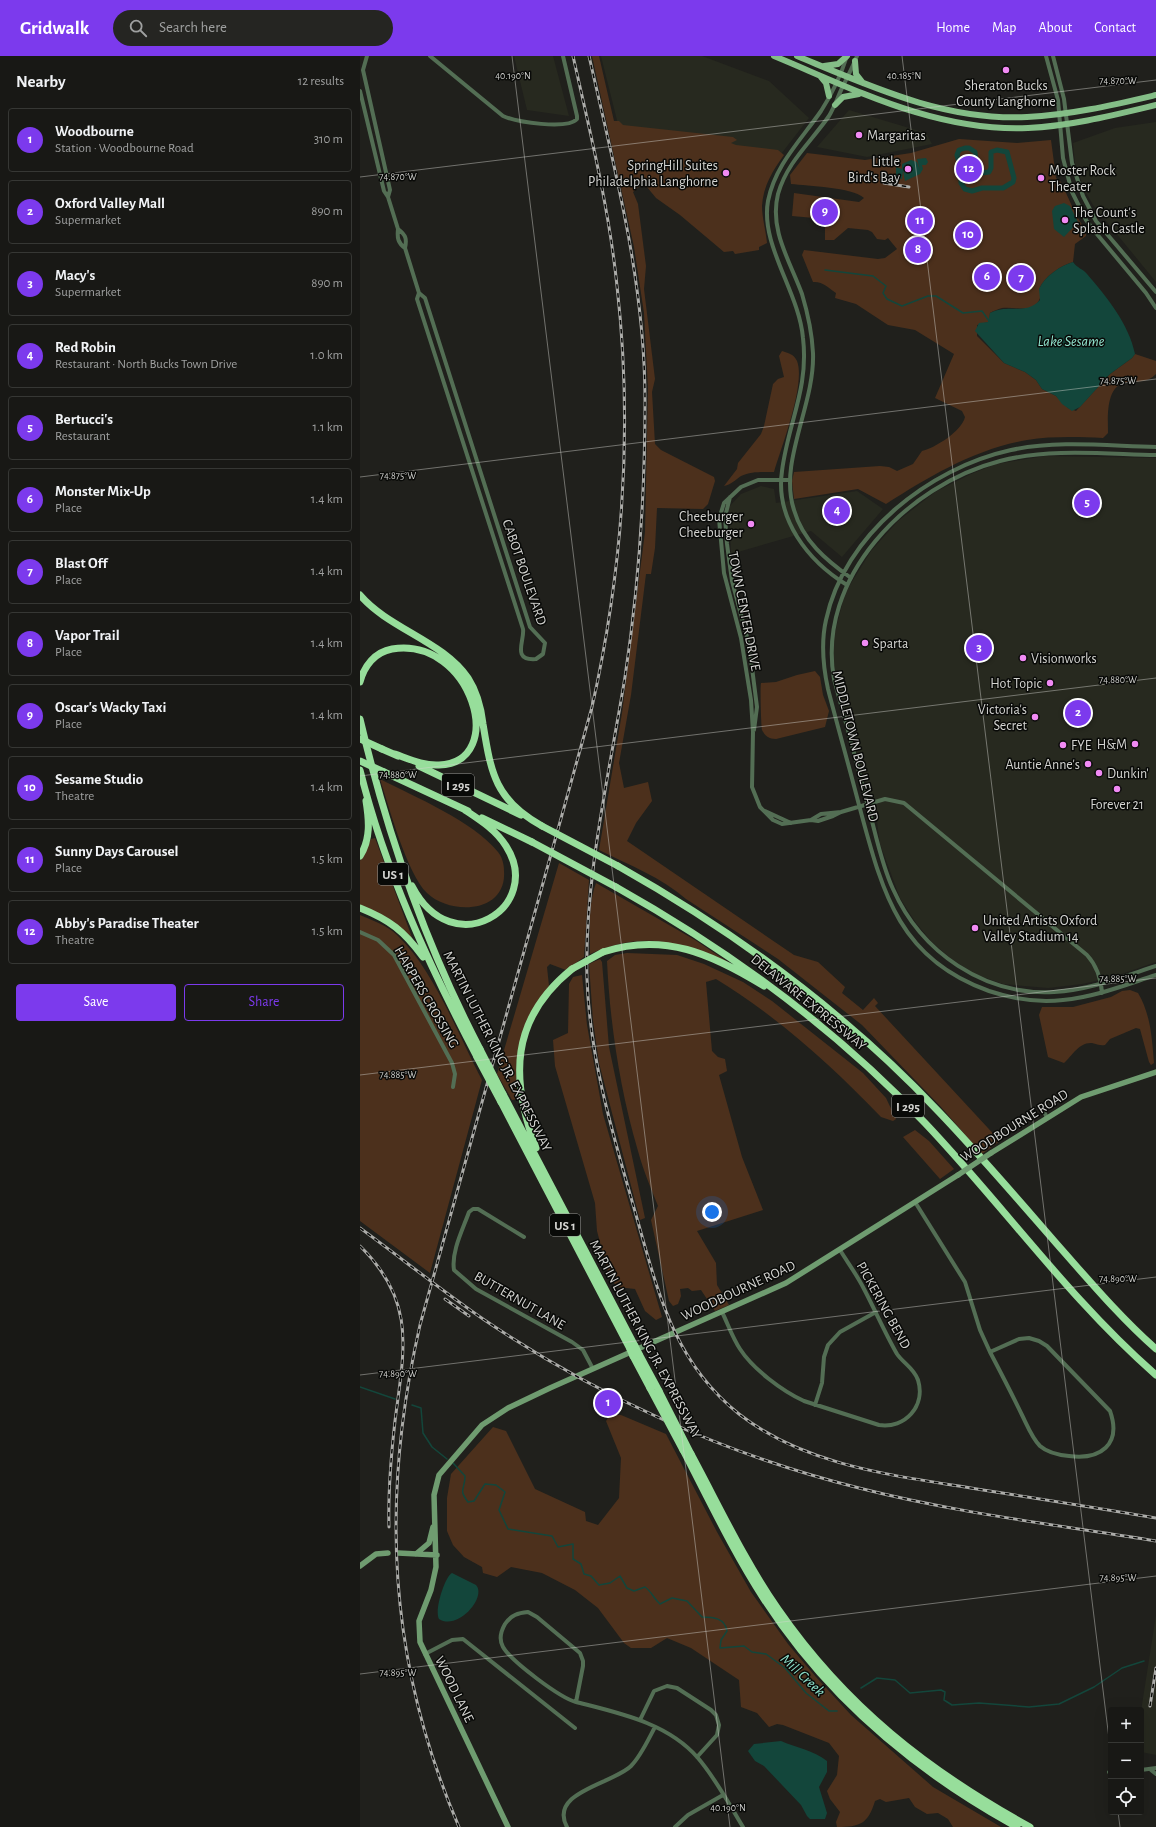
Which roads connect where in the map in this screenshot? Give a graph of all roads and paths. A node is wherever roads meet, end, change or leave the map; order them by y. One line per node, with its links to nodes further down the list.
1 (367, 56): 27 (street, CABOT BOULEVARD)
2 (430, 56): 3 (street)
3 (563, 56)
4 (774, 56): 11 (main road)
5 (797, 56): 10 (main road)
6 (847, 56): 10 (main road); 12 (street)
7 (1046, 56): 24 (street)
8 (1052, 56): 23 (street)
9 (856, 59): 13 (street); 15 (main road)
10 (819, 65): 12 (main road)
11 (818, 74): 14 (main road); 20 (main road)
12 (841, 74): 13 (main road); 14 (street)
13 (848, 77): 15 (main road); 16 (street)
14 (836, 82): 16 (main road); 20 (street)
15 (864, 84): 24 (main road)
16 (843, 85): 18 (main road); 21 (street)
17 (360, 92): 27 (street, CABOT BOULEVARD)
18 (863, 94): 21 (main road); 26 (main road)
19 (1156, 95): 23 (main road)
20 (829, 96): 35 (street)
21 (835, 104): 36 (street)
22 (1156, 105): 25 (main road)
23 (1066, 114): 24 (main road); 25 (street)
24 (1058, 115): 26 (street)
25 (1067, 124): 26 (main road); 30 (street)
26 (1059, 125): 32 (street)
27 (388, 197): 28 (street, CABOT BOULEVARD)
28 (398, 230): 29 (street, CABOT BOULEVARD); 29 (street, CABOT BOULEVARD)
29 (405, 248): 31 (street, CABOT BOULEVARD)
30 (1156, 292)
31 (419, 293): 31 (street, CABOT BOULEVARD)
32 (1156, 308)
33 (1156, 446): 37 (street, MIDDLETOWN BOULEVARD)
34 (1156, 455): 38 (street, MIDDLETOWN BOULEVARD)
35 (781, 480): 36 (street, TOWN CENTER DRIVE); 39 (street); 50 (street, TOWN CENTER DRIVE)
36 (790, 480): 37 (street)
37 (844, 573): 38 (street); 39 (street, MIDDLETOWN BOULEVARD)
38 (851, 578): 40 (street, MIDDLETOWN BOULEVARD)
39 (840, 581): 40 (street); 50 (street, MIDDLETOWN BOULEVARD)
40 (848, 585): 49 (street, MIDDLETOWN BOULEVARD)
41 (360, 595): 52 (highway)
42 (360, 682): 46 (highway)
43 (360, 715): 44 (highway, MARTIN LUTHER KING JR. EXPRESSWAY)
44 (360, 720): 54 (highway, MARTIN LUTHER KING JR. EXPRESSWAY / US 1)
45 (360, 739): 46 (highway, I 295, bridge)
46 (394, 754): 52 (highway, I 295)
47 (360, 761): 51 (highway, DELAWARE EXPRESSWAY / I 295, bridge)
48 (360, 772): 53 (highway); 58 (highway, MARTIN LUTHER KING JR. EXPRESSWAY / US 1)
49 (868, 804): 50 (street, TOWN CENTER DRIVE); 60 (street, TOWN CENTER DRIVE); 60 (street, MIDDLETOWN BOULEVARD)
50 (860, 806): 61 (street, MIDDLETOWN BOULEVARD)
51 (465, 810): 54 (highway); 62 (highway, DELAWARE EXPRESSWAY / I 295, bridge)
52 (534, 821): 74 (highway, DELAWARE EXPRESSWAY / I 295, bridge)
53 (360, 856)
54 (402, 866): 67 (highway, MARTIN LUTHER KING JR. EXPRESSWAY / US 1, bridge)
55 (360, 908): 58 (highway)
56 (360, 932): 64 (street, HARPERS CROSSING)
57 (1156, 966): 60 (street, MIDDLETOWN BOULEVARD)
58 (434, 971): 73 (highway, MARTIN LUTHER KING JR. EXPRESSWAY / US 1, bridge)
59 (1156, 975): 61 (street, MIDDLETOWN BOULEVARD)
60 (1102, 984): 61 (street)
61 (1102, 993)
62 (797, 1006): 67 (highway, bridge); 78 (highway, DELAWARE EXPRESSWAY / I 295)
63 (1156, 1072): 66 (main road, WOODBOURNE ROAD)
64 (453, 1087)
65 (1043, 1109): 66 (street)
66 (1047, 1118): 68 (main road, WOODBOURNE ROAD, bridge)
67 (546, 1176): 73 (highway, MARTIN LUTHER KING JR. EXPRESSWAY / US 1)
68 (915, 1202): 70 (main road, WOODBOURNE ROAD); 75 (street)
69 (524, 1237): 77 (street, BUTTERNUT LANE)
70 (840, 1250): 71 (main road, WOODBOURNE ROAD); 72 (street, PICKERING BEND)
71 (722, 1312): 77 (main road, WOODBOURNE ROAD); 79 (street, PICKERING BEND)
72 (876, 1312): 79 (street); 79 (street, PICKERING BEND)
73 (632, 1348): 76 (highway, MARTIN LUTHER KING JR. EXPRESSWAY / US 1, bridge)
74 (1156, 1349)
75 (990, 1352): 75 (street)
76 (636, 1355): 100 (highway, MARTIN LUTHER KING JR. EXPRESSWAY / US 1, bridge); 101 (highway, MARTIN LUTHER KING JR. EXPRESSWAY / US 1, bridge)
77 (593, 1369): 80 (main road, WOODBOURNE ROAD)
78 (1156, 1375)
79 (815, 1405)
80 (434, 1515): 83 (main road); 84 (main road, WOODBOURNE ROAD)
81 (388, 1553): 85 (main road)
82 (398, 1553): 83 (main road)
83 (416, 1554): 84 (main road)
84 (437, 1555): 86 (main road, WOOD LANE)
85 (360, 1566)
86 (425, 1654): 90 (street); 96 (main road, WOOD LANE)
87 (576, 1702): 87 (street); 88 (street)
88 (640, 1720): 89 (street); 91 (street)
89 (655, 1727): 91 (street); 97 (street)
90 (575, 1728)
91 (697, 1756): 95 (street)
92 (1154, 1769): 93 (street); 94 (street)
93 (1144, 1770)
94 (1156, 1774)
95 (724, 1795): 98 (street); 99 (street)
96 (508, 1827)
97 (567, 1827)
98 (675, 1827)
99 (743, 1827)
100 (1017, 1827)
101 (1030, 1827)

